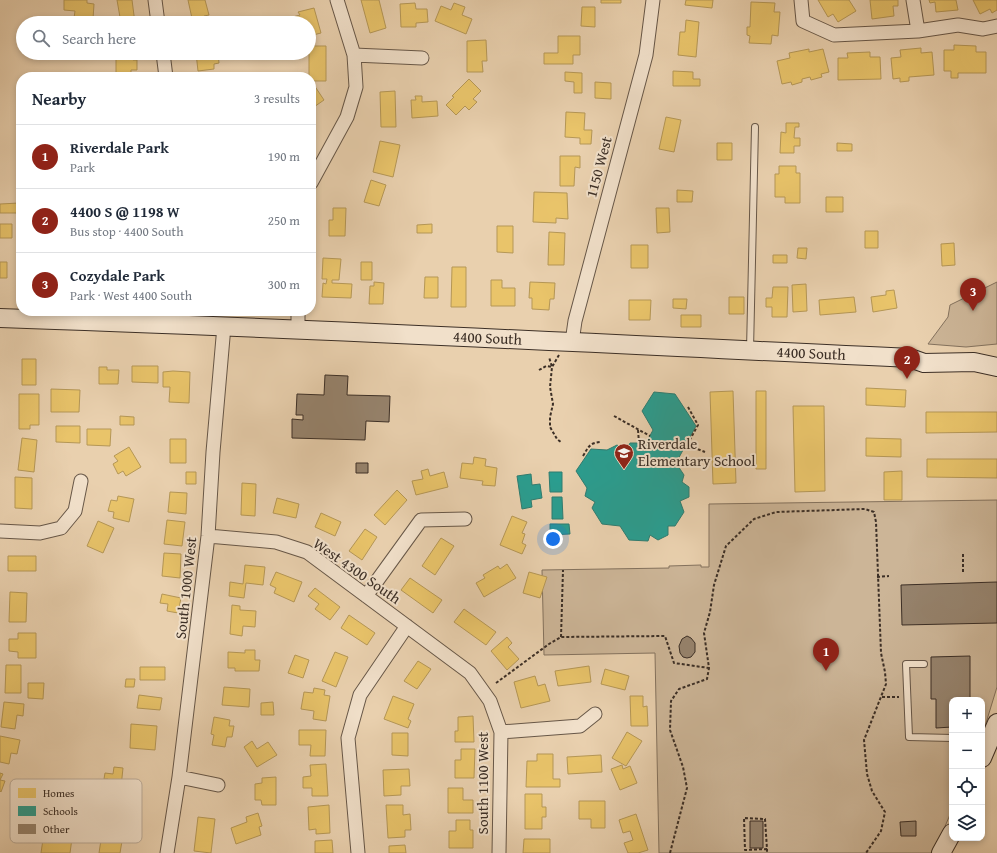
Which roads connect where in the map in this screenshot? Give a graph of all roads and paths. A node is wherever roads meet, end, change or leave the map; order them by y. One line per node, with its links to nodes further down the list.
1 (155, 0): 6 (street)
2 (337, 0): 9 (street)
3 (653, 0): 19 (street, 1150 West)
4 (802, 0): 8 (street)
5 (913, 0): 8 (street)
6 (157, 16)
7 (997, 26): 8 (street)
8 (918, 31)
9 (354, 55): 10 (street); 14 (street)
10 (422, 58)
11 (164, 60): 12 (street)
12 (165, 72)
13 (755, 128): 20 (lane)
14 (316, 174)
15 (298, 316): 18 (street)
16 (0, 318): 17 (street, 4400 South)
17 (224, 326): 18 (street, 4400 South); 39 (street, South 1000 West)
18 (298, 329): 19 (street, 4400 South)
19 (565, 348): 20 (street, 4400 South); 24 (path)
20 (750, 351): 23 (street, 4400 South)
21 (997, 354): 23 (street)
22 (549, 357): 24 (path)
23 (974, 362): 25 (street)
24 (552, 367): 26 (path); 32 (path)
25 (997, 367)
26 (539, 370)
27 (688, 407): 34 (path)
28 (614, 416): 29 (path)
29 (638, 430): 30 (path); 33 (path)
30 (650, 436)
31 (600, 442): 35 (path)
32 (562, 443)
33 (639, 443)
34 (705, 452)
35 (583, 456)
36 (81, 481): 38 (street)
37 (465, 519): 45 (street)
38 (0, 531)
39 (208, 536): 45 (street, West 4300 South); 59 (street, South 1000 West)
40 (963, 554): 42 (path)
41 (563, 570): 47 (path)
42 (963, 574)
43 (878, 576): 44 (path); 49 (path); 52 (path)
44 (889, 576)
45 (366, 596): 46 (street, West 4300 South)
46 (407, 626): 50 (street, West 4300 South); 64 (street)
47 (561, 636): 49 (path); 51 (path)
48 (924, 664): 57 (lane)
49 (709, 668): 66 (path)
50 (470, 673): 56 (street, South 1100 West)
51 (496, 683)
52 (882, 697): 53 (path); 68 (path)
53 (901, 697)
54 (595, 714): 56 (street)
55 (997, 723): 58 (street)
56 (501, 732): 65 (street, South 1100 West)
57 (949, 738)
58 (986, 740)
59 (179, 777): 60 (street); 63 (street, South 1000 West)
60 (218, 785)
61 (949, 838): 69 (street)
62 (767, 850): 62 (path); 67 (path)
63 (167, 853)
64 (358, 853)
65 (499, 853)
66 (670, 853)
67 (767, 853)
68 (866, 853)
69 (941, 853)

